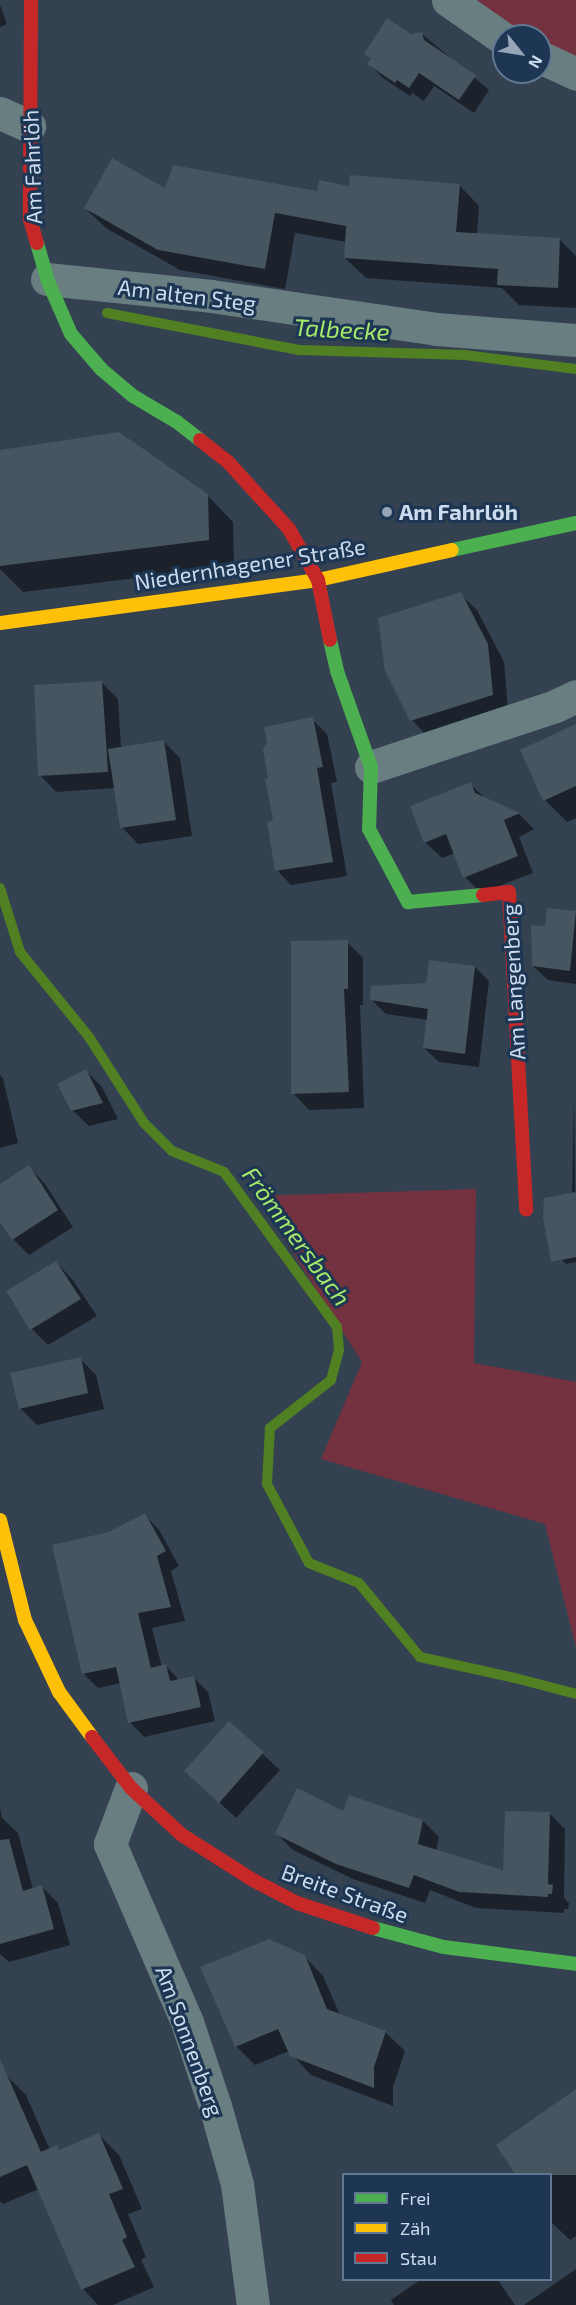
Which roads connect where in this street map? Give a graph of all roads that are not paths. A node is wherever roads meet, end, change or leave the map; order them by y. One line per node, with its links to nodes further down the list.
1 (31, 0): 6 (street, Am Fahrlöh)
2 (448, 0): 3 (street)
3 (492, 31)
4 (552, 63): 5 (street)
5 (576, 74)
6 (14, 120): 7 (street, Am Fahrlöh)
7 (47, 279): 8 (street, Am alten Steg); 10 (street, Am Fahrlöh)
8 (576, 340)
9 (576, 523): 10 (street, Niedernhagener Straße)
10 (318, 580): 11 (street, Niedernhagener Straße); 13 (street, Am Langenberg)
11 (0, 623)
12 (576, 696): 13 (street)
13 (371, 767): 14 (street, Am Langenberg)
14 (526, 1210)
15 (0, 1520): 16 (street, Breite Straße)
16 (131, 1788): 17 (street, Breite Straße); 18 (street, Am Sonnenberg)
17 (576, 1964)
18 (253, 2305)

